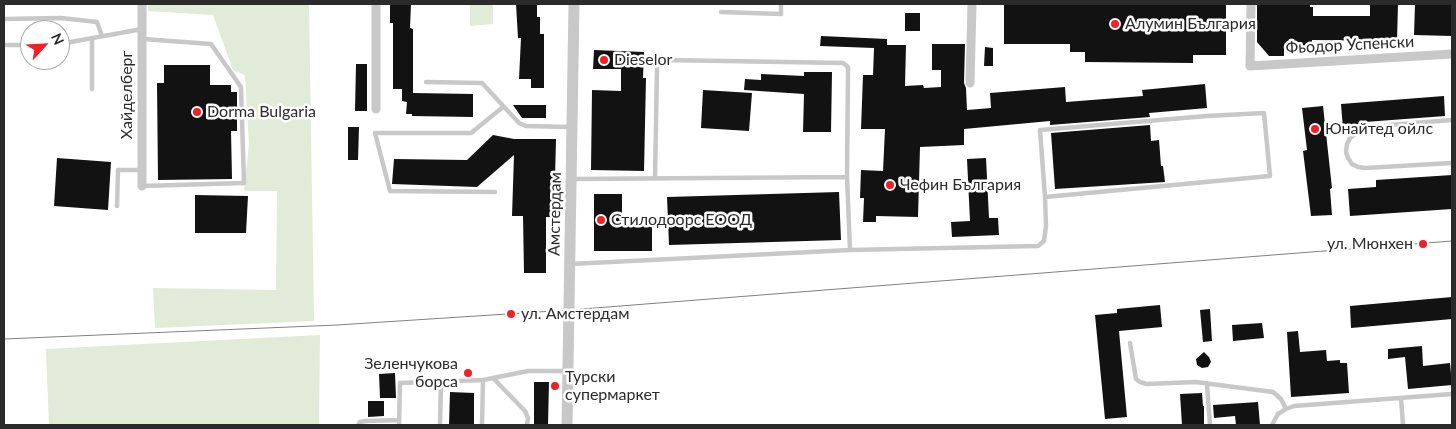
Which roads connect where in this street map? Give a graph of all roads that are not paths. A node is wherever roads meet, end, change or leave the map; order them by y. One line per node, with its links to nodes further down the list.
1 (142, 4): 9 (street, Хайделберг)
2 (376, 4): 21 (street)
3 (574, 4): 23 (street, Амстердам)
4 (782, 4): 7 (lane)
5 (972, 4): 18 (street)
6 (1250, 4): 16 (street, Фьодор Успенски)
7 (721, 12)
8 (4, 19): 10 (lane)
9 (143, 29): 10 (lane); 12 (street, Хайделберг)
10 (102, 36): 11 (lane)
11 (92, 38): 13 (lane); 19 (lane)
12 (143, 40): 25 (street, Хайделберг); 29 (lane)
13 (70, 42)
14 (4, 45): 15 (lane)
15 (20, 45)
16 (1452, 54)
17 (426, 82): 20 (lane)
18 (970, 83)
19 (92, 89)
20 (503, 107): 23 (lane); 30 (lane)
21 (376, 110)
22 (1452, 120): 24 (lane)
23 (572, 127): 28 (street, Амстердам)
24 (1452, 163)
25 (142, 170): 29 (street, Хайделберг); 32 (lane)
26 (847, 177): 27 (lane); 27 (lane); 33 (lane)
27 (655, 178): 28 (lane)
28 (572, 179): 34 (street, Амстердам)
29 (142, 186)
30 (495, 192)
31 (1044, 197): 31 (lane); 33 (lane)
32 (117, 206)
33 (850, 250): 34 (lane)
34 (570, 264): 36 (street, Амстердам)
35 (1130, 343): 40 (lane)
36 (568, 371): 37 (lane); 49 (street, Амстердам)
37 (492, 378): 38 (lane); 48 (lane)
38 (483, 380): 39 (lane); 47 (lane)
39 (441, 381): 44 (lane); 46 (lane)
40 (1207, 385): 43 (lane); 50 (lane)
41 (1452, 394): 42 (lane)
42 (1401, 398): 43 (lane); 52 (lane)
43 (1286, 409): 51 (lane)
44 (399, 423): 45 (lane)
45 (358, 425)
46 (440, 425)
47 (482, 425)
48 (527, 425)
49 (567, 425)
50 (1210, 425)
51 (1272, 425)
52 (1403, 425)

